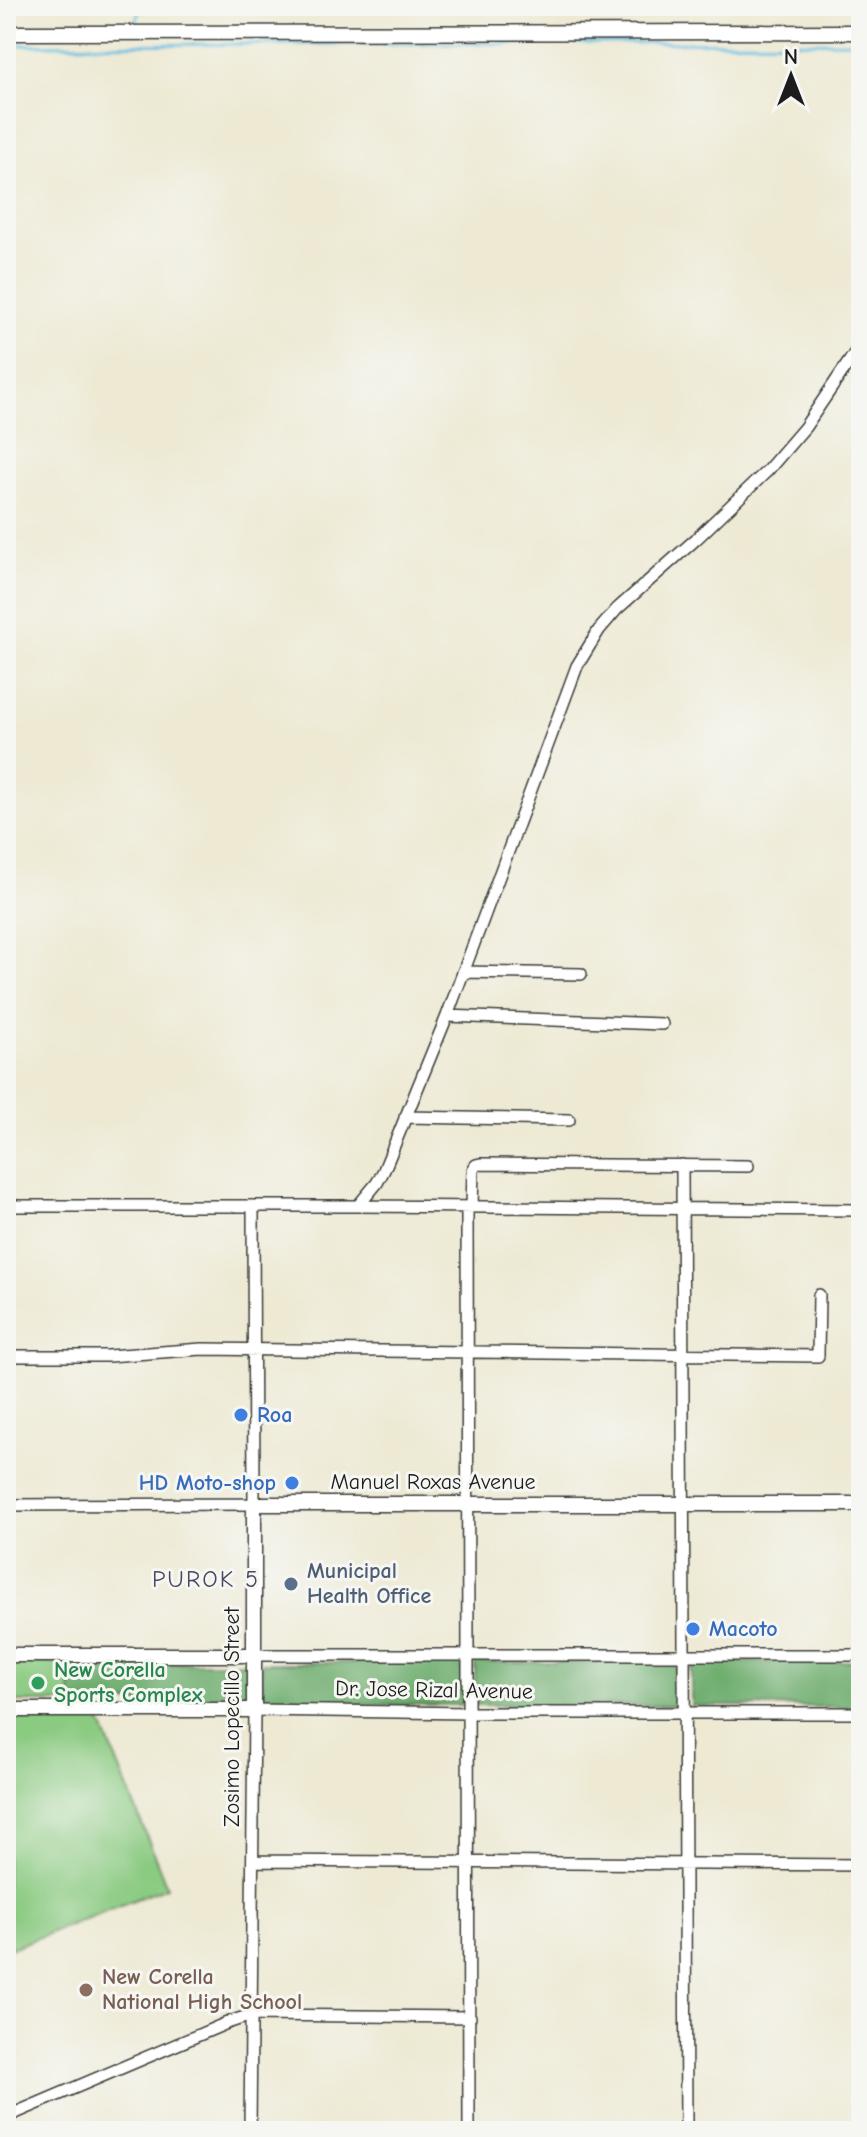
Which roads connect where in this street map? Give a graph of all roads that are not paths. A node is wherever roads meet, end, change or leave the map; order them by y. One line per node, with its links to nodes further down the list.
1 (861, 32): 2 (main road)
2 (6, 33)
3 (861, 344): 4 (street)
4 (463, 972): 5 (street); 6 (street)
5 (581, 974)
6 (447, 1016): 7 (street); 8 (street)
7 (662, 1024)
8 (405, 1117): 9 (street); 13 (street)
9 (569, 1120)
10 (682, 1165): 11 (street); 15 (street); 16 (street)
11 (748, 1166)
12 (6, 1206): 14 (street)
13 (358, 1206): 14 (street); 15 (street)
14 (253, 1207): 19 (street, Zosimo Lopecillo Street)
15 (469, 1207): 16 (street); 20 (street)
16 (682, 1208): 17 (street); 21 (street)
17 (860, 1210)
18 (819, 1295): 21 (street)
19 (254, 1350): 20 (street); 22 (street); 24 (street, Zosimo Lopecillo Street)
20 (467, 1352): 21 (street); 25 (street)
21 (681, 1353): 23 (street)
22 (7, 1356)
23 (683, 1503): 25 (main road, Manuel Roxas Avenue); 26 (main road, Manuel Roxas Avenue); 31 (street)
24 (254, 1504): 25 (main road, Manuel Roxas Avenue); 27 (street, Manuel Roxas Avenue); 29 (main road, Zosimo Lopecillo Street)
25 (467, 1504): 30 (street)
26 (861, 1504)
27 (6, 1505)
28 (6, 1655): 29 (main road, Dr. Jose Rizal Avenue)
29 (255, 1655): 30 (street, Dr. Jose Rizal Avenue); 34 (main road, Zosimo Lopecillo Street)
30 (469, 1655): 31 (street, Dr. Jose Rizal Avenue); 35 (street)
31 (683, 1655): 32 (street, Dr. Jose Rizal Avenue); 36 (street)
32 (861, 1655)
33 (6, 1710): 34 (main road, Dr. Jose Rizal Avenue)
34 (254, 1710): 35 (street, Dr. Jose Rizal Avenue); 38 (street, Zosimo Lopecillo Street)
35 (469, 1713): 36 (street, Dr. Jose Rizal Avenue); 39 (street)
36 (684, 1713): 37 (street, Dr. Jose Rizal Avenue); 40 (street)
37 (861, 1713)
38 (253, 1861): 39 (street); 42 (street, Zosimo Lopecillo Street)
39 (470, 1863): 40 (street); 43 (street)
40 (685, 1865): 41 (street); 47 (street)
41 (861, 1865)
42 (251, 2015): 43 (street); 44 (street); 45 (street, Zosimo Lopecillo Street)
43 (470, 2017): 46 (street)
44 (6, 2117)
45 (250, 2131)
46 (469, 2131)
47 (686, 2131)

